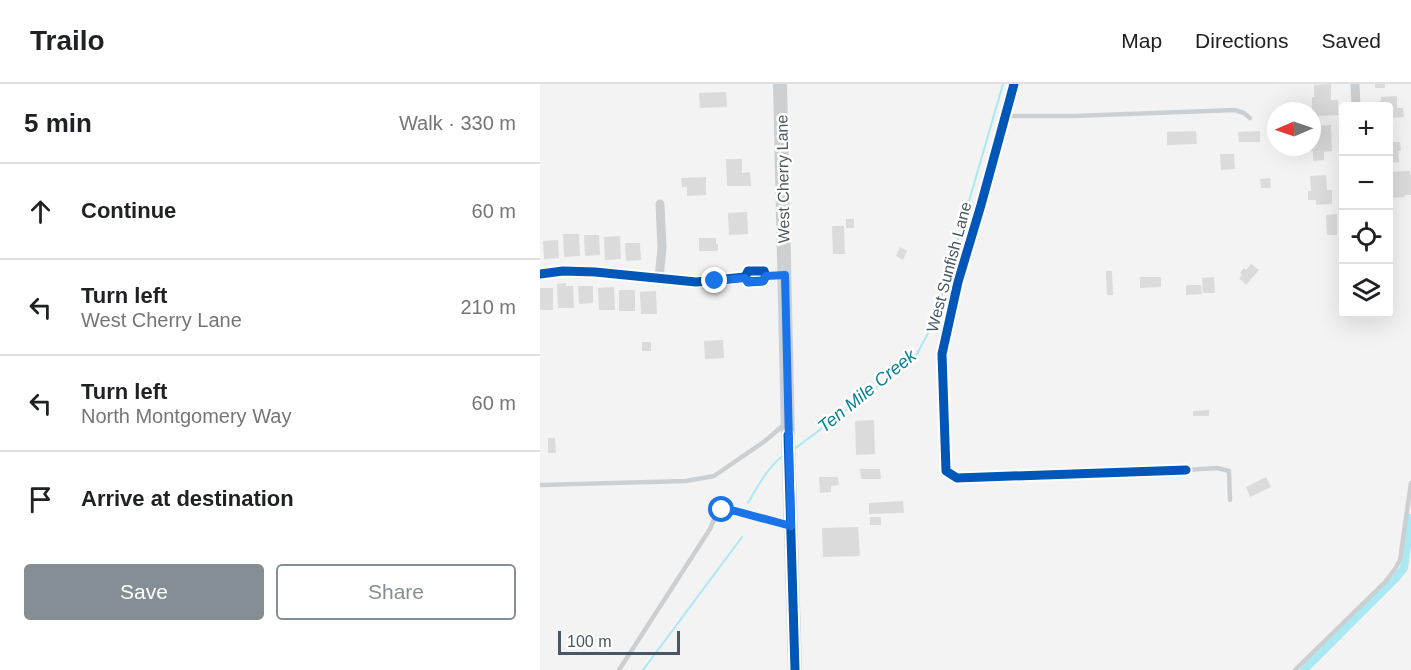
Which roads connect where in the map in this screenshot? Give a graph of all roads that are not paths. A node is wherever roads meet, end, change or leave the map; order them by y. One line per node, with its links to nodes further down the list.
1 (780, 84): 9 (main road, West Cherry Lane)
2 (1014, 84): 5 (street, West Sunfish Lane)
3 (1355, 84): 4 (street)
4 (1356, 102)
5 (1004, 116): 6 (lane); 12 (street, West Sunfish Lane)
6 (1250, 118)
7 (660, 204): 10 (street)
8 (540, 274): 10 (street)
9 (785, 275): 10 (street); 11 (main road, West Cherry Lane)
10 (658, 278)
11 (788, 428): 14 (lane); 16 (main road, West Cherry Lane)
12 (1186, 470): 15 (lane)
13 (1411, 483): 19 (lane)
14 (540, 485)
15 (1230, 500)
16 (791, 526): 17 (lane); 18 (main road, West Cherry Lane)
17 (620, 670)
18 (795, 670)
19 (1295, 670)

